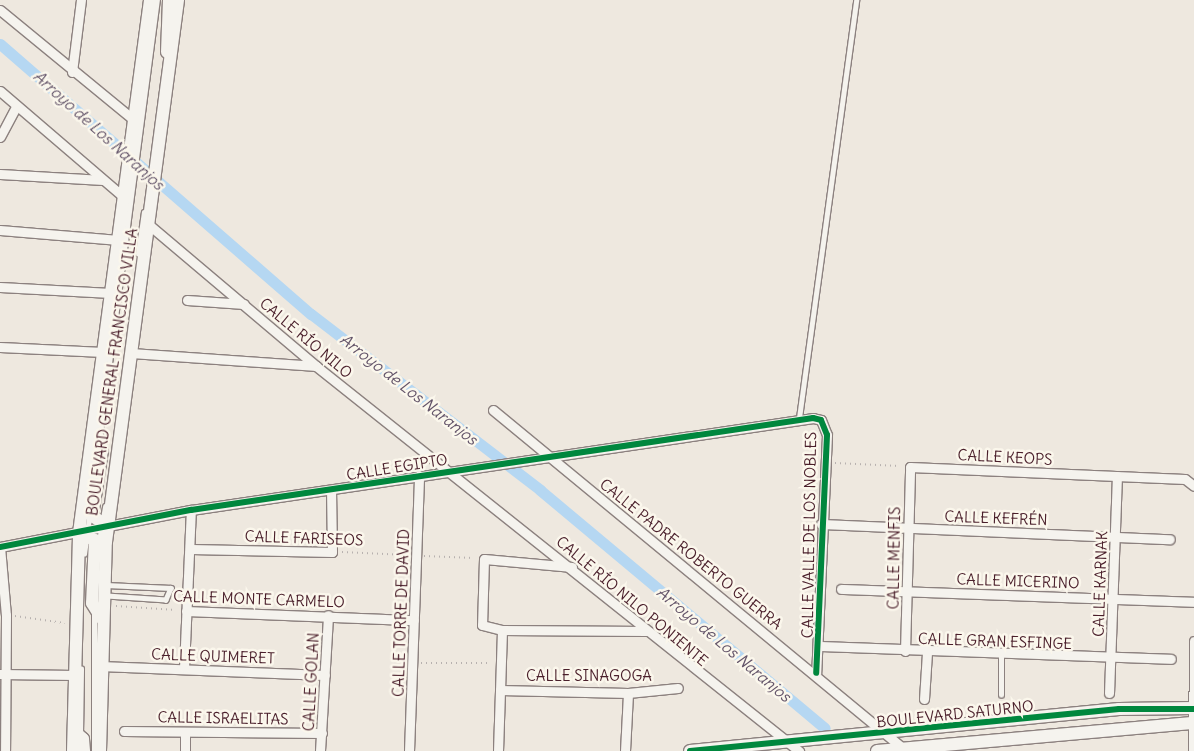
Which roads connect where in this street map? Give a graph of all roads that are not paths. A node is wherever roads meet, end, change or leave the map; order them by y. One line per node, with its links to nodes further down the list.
1 (81, 0): 9 (street)
2 (150, 0): 12 (main road, BOULEVARD GENERAL FRANCISCO VILLA)
3 (157, 0): 14 (lane)
4 (170, 0): 8 (main road)
5 (178, 0): 8 (main road, BOULEVARD GENERAL FRANCISCO VILLA)
6 (856, 0): 32 (lane)
7 (0, 10): 9 (street)
8 (167, 53): 18 (main road, BOULEVARD GENERAL FRANCISCO VILLA)
9 (72, 72): 12 (street)
10 (0, 92): 11 (street)
11 (16, 107): 13 (street); 17 (street)
12 (135, 121): 14 (main road, BOULEVARD GENERAL FRANCISCO VILLA)
13 (0, 137)
14 (136, 144): 15 (main road, BOULEVARD GENERAL FRANCISCO VILLA)
15 (132, 167): 19 (main road, BOULEVARD GENERAL FRANCISCO VILLA); 33 (lane)
16 (0, 174): 17 (street)
17 (103, 180): 19 (street)
18 (151, 182): 20 (main road, BOULEVARD GENERAL FRANCISCO VILLA); 43 (lane)
19 (125, 198): 22 (main road, BOULEVARD GENERAL FRANCISCO VILLA)
20 (148, 224): 26 (street, CALLE RÍO NILO); 29 (main road, BOULEVARD GENERAL FRANCISCO VILLA)
21 (0, 230): 22 (street)
22 (118, 240): 24 (main road, BOULEVARD GENERAL FRANCISCO VILLA)
23 (0, 288): 24 (street)
24 (111, 294): 28 (main road, BOULEVARD GENERAL FRANCISCO VILLA)
25 (187, 300): 26 (street)
26 (245, 304): 30 (street, CALLE RÍO NILO)
27 (0, 347): 28 (street)
28 (103, 352): 33 (main road, BOULEVARD GENERAL FRANCISCO VILLA)
29 (132, 353): 30 (street); 43 (main road, BOULEVARD GENERAL FRANCISCO VILLA)
30 (316, 366): 36 (street, CALLE RÍO NILO)
31 (492, 410): 34 (street, CALLE PADRE ROBERTO GUERRA)
32 (799, 418): 34 (street, CALLE EGIPTO); 42 (street, CALLE VALLE DE LOS NOBLES)
33 (97, 431): 43 (main road); 45 (main road, BOULEVARD GENERAL FRANCISCO VILLA)
34 (548, 456): 36 (street, CALLE EGIPTO); 71 (street, CALLE PADRE ROBERTO GUERRA)
35 (910, 467): 38 (street, CALLE KEOPS); 44 (street, CALLE MENFIS)
36 (449, 470): 37 (street, CALLE EGIPTO); 50 (street, CALLE RÍO NILO PONIENTE)
37 (419, 475): 40 (street, CALLE EGIPTO); 59 (street, CALLE TORRE DE DAVID)
38 (1117, 476): 39 (street, CALLE KEOPS); 46 (street, CALLE KARNAK)
39 (1194, 486)
40 (331, 490): 41 (street, CALLE EGIPTO); 49 (street, CALLE FARISEOS)
41 (191, 510): 43 (street, CALLE EGIPTO); 49 (street)
42 (821, 524): 44 (street, CALLE KEFRÉN); 63 (street, CALLE VALLE DE LOS NOBLES)
43 (103, 526): 45 (street, CALLE EGIPTO); 55 (main road, BOULEVARD GENERAL FRANCISCO VILLA); 55 (lane)
44 (908, 528): 46 (street, CALLE KEFRÉN); 52 (street, CALLE MENFIS)
45 (84, 532): 48 (street, CALLE EGIPTO); 55 (main road); 73 (main road, BOULEVARD GENERAL FRANCISCO VILLA); 85 (lane)
46 (1116, 536): 47 (street, CALLE KEFRÉN); 53 (street, CALLE KARNAK)
47 (1170, 539)
48 (0, 547): 57 (street)
49 (191, 549): 56 (street)
50 (572, 567): 60 (street); 61 (street, CALLE RÍO NILO PONIENTE)
51 (841, 589): 52 (street, CALLE MICERINO)
52 (907, 591): 53 (street, CALLE MICERINO); 64 (street, CALLE MENFIS)
53 (1115, 598): 54 (street, CALLE MICERINO); 67 (street, CALLE KARNAK)
54 (1194, 602)
55 (101, 603): 55 (lane); 69 (main road, BOULEVARD GENERAL FRANCISCO VILLA); 95 (lane)
56 (186, 611): 58 (street, CALLE MONTE CARMELO); 70 (street)
57 (3, 614): 72 (street)
58 (328, 615): 59 (street, CALLE MONTE CARMELO); 74 (street, CALLE GOLAN)
59 (414, 620): 99 (street, CALLE TORRE DE DAVID)
60 (502, 630): 61 (street); 76 (street)
61 (646, 631): 89 (street, CALLE RÍO NILO PONIENTE)
62 (1194, 641): 81 (street)
63 (818, 646): 64 (street, CALLE GRAN ESFINGE); 71 (street, CALLE VALLE DE LOS NOBLES)
64 (906, 651): 65 (street, CALLE GRAN ESFINGE)
65 (927, 653): 66 (street, CALLE GRAN ESFINGE); 80 (street)
66 (1001, 656): 67 (street, CALLE GRAN ESFINGE); 79 (lane)
67 (1111, 659): 68 (street, CALLE GRAN ESFINGE); 78 (street, CALLE KARNAK)
68 (1171, 659)
69 (100, 666): 70 (street, CALLE QUIMERET); 96 (main road, BOULEVARD GENERAL FRANCISCO VILLA)
70 (184, 668): 74 (street, CALLE QUIMERET)
71 (816, 673): 88 (street, CALLE PADRE ROBERTO GUERRA)
72 (3, 674): 73 (street); 84 (street)
73 (75, 675): 85 (main road, BOULEVARD GENERAL FRANCISCO VILLA)
74 (325, 675): 87 (street, CALLE GOLAN)
75 (678, 688): 77 (street, CALLE SINAGOGA)
76 (500, 690): 77 (street, CALLE SINAGOGA); 100 (street)
77 (628, 693): 101 (street)
78 (1109, 693)
79 (1001, 695)
80 (924, 699)
81 (1193, 708): 82 (street); 88 (main road, BOULEVARD SATURNO)
82 (1193, 722): 90 (main road, BOULEVARD SATURNO); 105 (street)
83 (124, 731): 86 (street, CALLE ISRAELITAS)
84 (3, 733): 91 (street)
85 (77, 733): 92 (main road, BOULEVARD GENERAL FRANCISCO VILLA); 93 (lane); 94 (main road)
86 (185, 733): 87 (street, CALLE ISRAELITAS); 97 (street)
87 (322, 733): 98 (street, CALLE GOLAN)
88 (884, 734): 89 (main road, BOULEVARD SATURNO); 90 (street, CALLE PADRE ROBERTO GUERRA)
89 (788, 741): 102 (main road, BOULEVARD SATURNO); 103 (street, CALLE RÍO NILO PONIENTE)
90 (905, 750): 104 (main road, BOULEVARD SATURNO)
91 (5, 751)
92 (73, 751)
93 (79, 751)
94 (84, 751)
95 (94, 751)
96 (100, 751)
97 (185, 751)
98 (320, 751)
99 (410, 751)
100 (498, 751)
101 (625, 751)
102 (690, 751)
103 (799, 751)
104 (877, 751)
105 (1193, 751)

